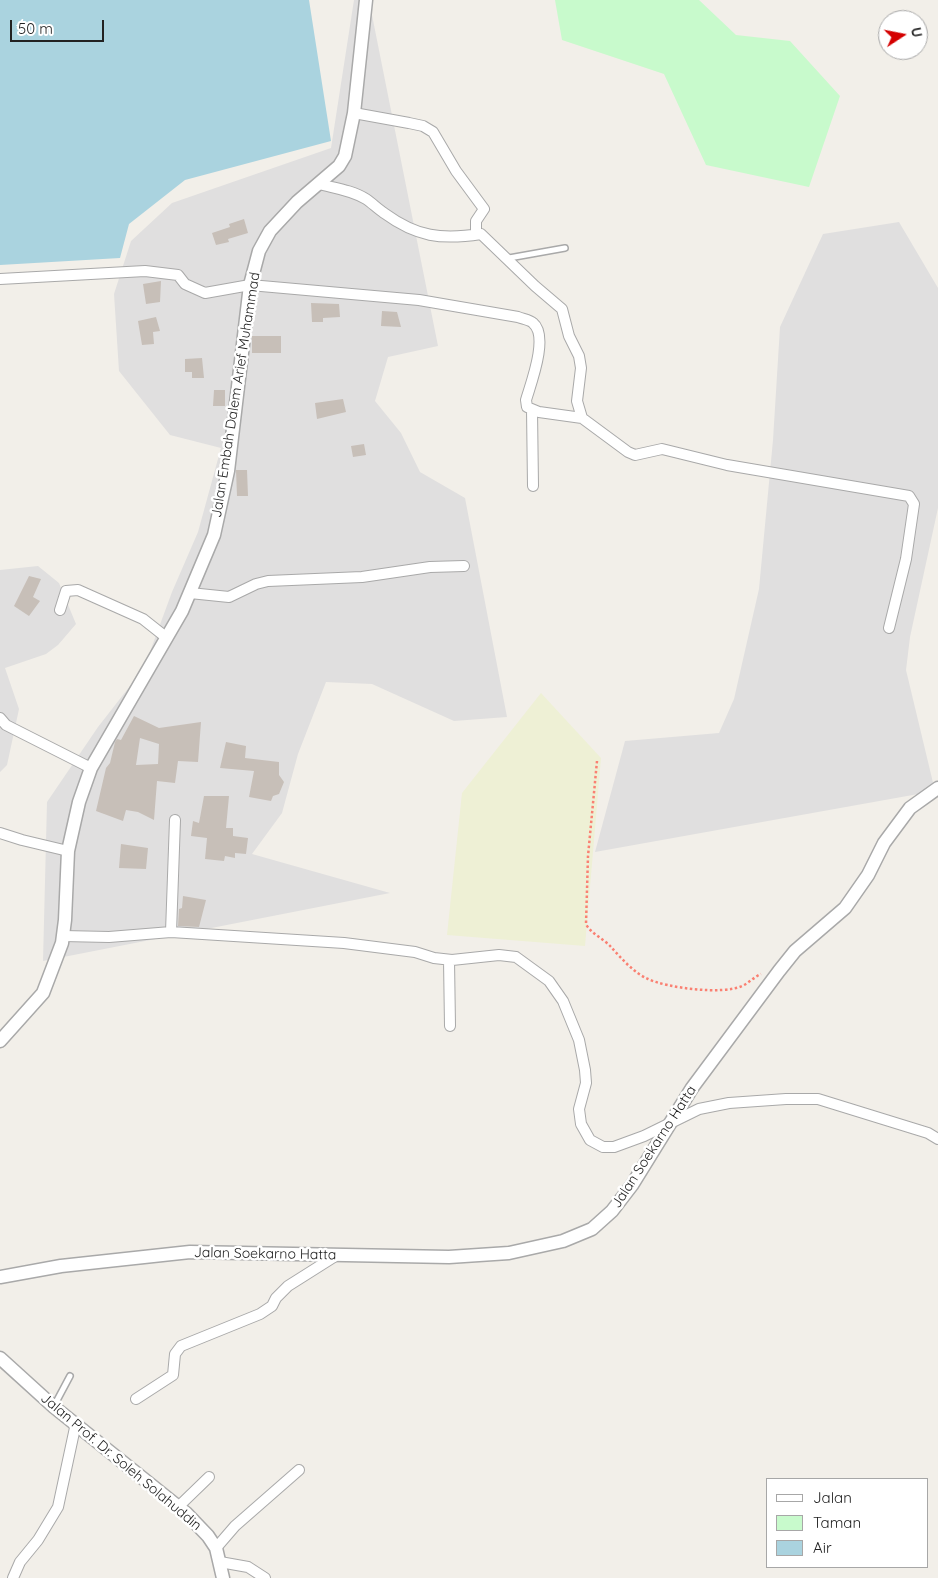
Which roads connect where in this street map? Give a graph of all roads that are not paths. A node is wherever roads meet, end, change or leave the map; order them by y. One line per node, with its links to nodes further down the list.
1 (366, 0): 2 (street, Jalan Embah Dalem Arief Muhammad)
2 (354, 113): 3 (street, Jalan Embah Dalem Arief Muhammad); 4 (street)
3 (319, 184): 4 (street); 8 (street, Jalan Embah Dalem Arief Muhammad)
4 (476, 234): 6 (street)
5 (565, 248): 6 (lane)
6 (509, 258): 10 (street)
7 (0, 279): 8 (street)
8 (250, 286): 9 (street); 13 (street, Jalan Embah Dalem Arief Muhammad)
9 (532, 410): 10 (street); 11 (street)
10 (582, 418): 15 (street)
11 (533, 486)
12 (464, 566): 13 (street)
13 (190, 593): 16 (street, Jalan Embah Dalem Arief Muhammad)
14 (60, 610): 16 (street)
15 (888, 628)
16 (168, 638): 18 (street, Jalan Embah Dalem Arief Muhammad)
17 (0, 718): 18 (street)
18 (91, 768): 22 (street, Jalan Embah Dalem Arief Muhammad)
19 (938, 788): 28 (street, Jalan Soekarno Hatta)
20 (175, 820): 23 (street)
21 (0, 833): 22 (street)
22 (68, 851): 24 (street, Jalan Embah Dalem Arief Muhammad)
23 (172, 932): 24 (street); 25 (street)
24 (63, 936): 27 (street, Jalan Embah Dalem Arief Muhammad)
25 (449, 960): 26 (street); 28 (street)
26 (450, 1026)
27 (0, 1041)
28 (672, 1122): 29 (street); 30 (street, Jalan Soekarno Hatta)
29 (938, 1139)
30 (337, 1255): 31 (street, Jalan Soekarno Hatta); 34 (street)
31 (0, 1277)
32 (0, 1358): 35 (street, Jalan Prof. Dr. Soleh Solahuddin)
33 (70, 1376): 35 (lane)
34 (136, 1399)
35 (54, 1407): 36 (street, Jalan Prof. Dr. Soleh Solahuddin)
36 (76, 1423): 39 (street, Jalan Prof. Dr. Soleh Solahuddin); 42 (street)
37 (299, 1470): 40 (street)
38 (209, 1477): 39 (street)
39 (178, 1507): 40 (street, Jalan Prof. Dr. Soleh Solahuddin)
40 (216, 1548): 41 (street, Jalan Prof. Dr. Soleh Solahuddin)
41 (220, 1562): 43 (street, Jalan Prof. Dr. Soleh Solahuddin); 44 (street)
42 (13, 1578)
43 (223, 1578)
44 (266, 1578)

